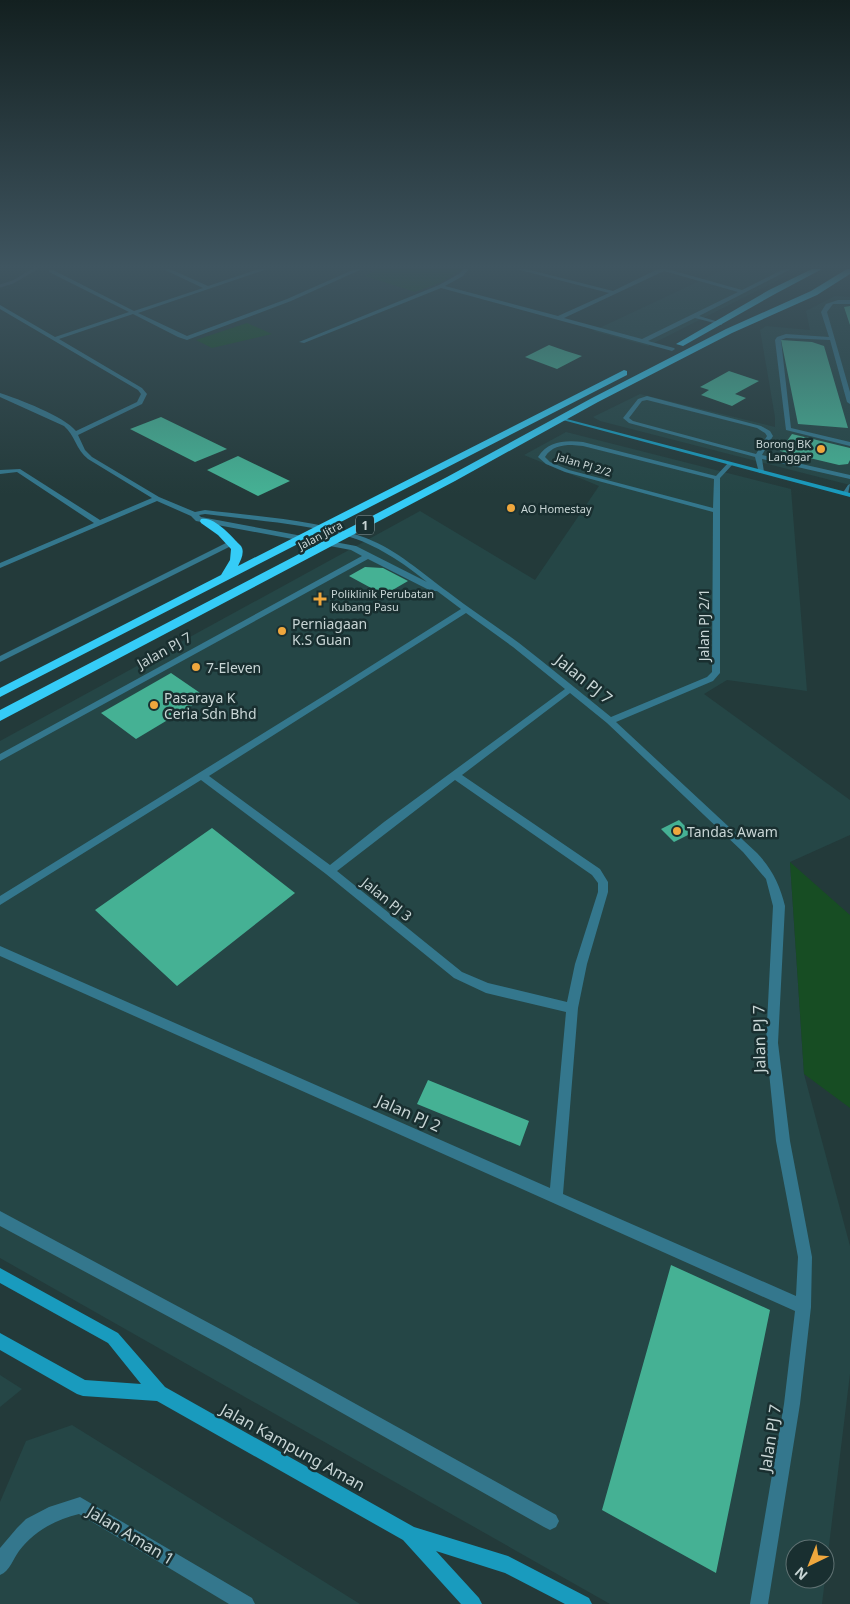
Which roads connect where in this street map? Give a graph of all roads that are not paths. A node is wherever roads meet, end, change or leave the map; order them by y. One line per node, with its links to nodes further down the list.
1 (61, 344): 13 (street)
2 (654, 344): 7 (street)
3 (682, 344): 7 (highway, Jalan Jitra / 1)
4 (704, 344): 12 (highway, Jalan Jitra / 1)
5 (778, 344): 14 (street)
6 (833, 344): 8 (street)
7 (672, 349): 28 (highway, Jalan Jitra / 1)
8 (841, 370): 9 (street); 11 (street)
9 (850, 370)
10 (0, 395): 13 (street)
11 (850, 402)
12 (561, 418): 16 (street); 29 (highway, Jalan Jitra / 1)
13 (74, 434): 23 (street)
14 (850, 444)
15 (758, 456): 15 (street); 18 (street); 19 (street)
16 (730, 464): 18 (street); 20 (street)
17 (0, 472): 27 (street)
18 (761, 472): 22 (street)
19 (850, 477)
20 (717, 478): 24 (street, Jalan PJ 2/1); 24 (street, Jalan PJ 2/2)
21 (850, 486): 22 (street)
22 (848, 494)
23 (157, 498): 25 (street); 27 (street)
24 (717, 511): 42 (street, Jalan PJ 2/1)
25 (194, 514): 26 (street); 28 (street)
26 (205, 521): 30 (street); 31 (highway)
27 (100, 523): 34 (street)
28 (322, 529): 29 (street); 30 (highway, Jalan Jitra / 1)
29 (348, 534): 32 (highway, Jalan Jitra / 1); 36 (street)
30 (303, 538): 32 (street); 35 (highway, Jalan Jitra / 1)
31 (233, 543): 35 (highway); 38 (street)
32 (330, 543): 33 (street); 41 (highway, Jalan Jitra / 1)
33 (369, 555): 36 (street); 43 (street, Jalan PJ 7)
34 (0, 566)
35 (225, 578): 40 (highway, Jalan Jitra / 1)
36 (444, 593): 37 (street, Jalan PJ 7)
37 (466, 609): 39 (street, Jalan PJ 7); 44 (street)
38 (0, 659)
39 (570, 689): 42 (street, Jalan PJ 7); 45 (street)
40 (0, 693)
41 (0, 716)
42 (610, 721): 53 (street, Jalan PJ 7)
43 (0, 758)
44 (201, 775): 46 (street, Jalan PJ 3); 47 (street)
45 (455, 775): 46 (street); 49 (street)
46 (330, 871): 49 (street, Jalan PJ 3)
47 (0, 901)
48 (0, 951): 50 (street, Jalan PJ 2)
49 (572, 1008): 50 (street)
50 (556, 1198): 53 (street, Jalan PJ 2)
51 (0, 1218): 56 (street)
52 (1, 1278): 55 (street, Jalan Kampung Aman)
53 (803, 1307): 62 (street, Jalan PJ 7)
54 (0, 1341): 55 (street, Jalan Kampung Aman)
55 (158, 1393): 57 (street, Jalan Kampung Aman)
56 (550, 1521)
57 (410, 1534): 60 (street, Jalan Kampung Aman); 61 (street, Jalan Kampung Aman)
58 (0, 1566): 59 (street, Jalan Aman 1)
59 (246, 1604)
60 (473, 1604)
61 (584, 1604)
62 (759, 1604)

